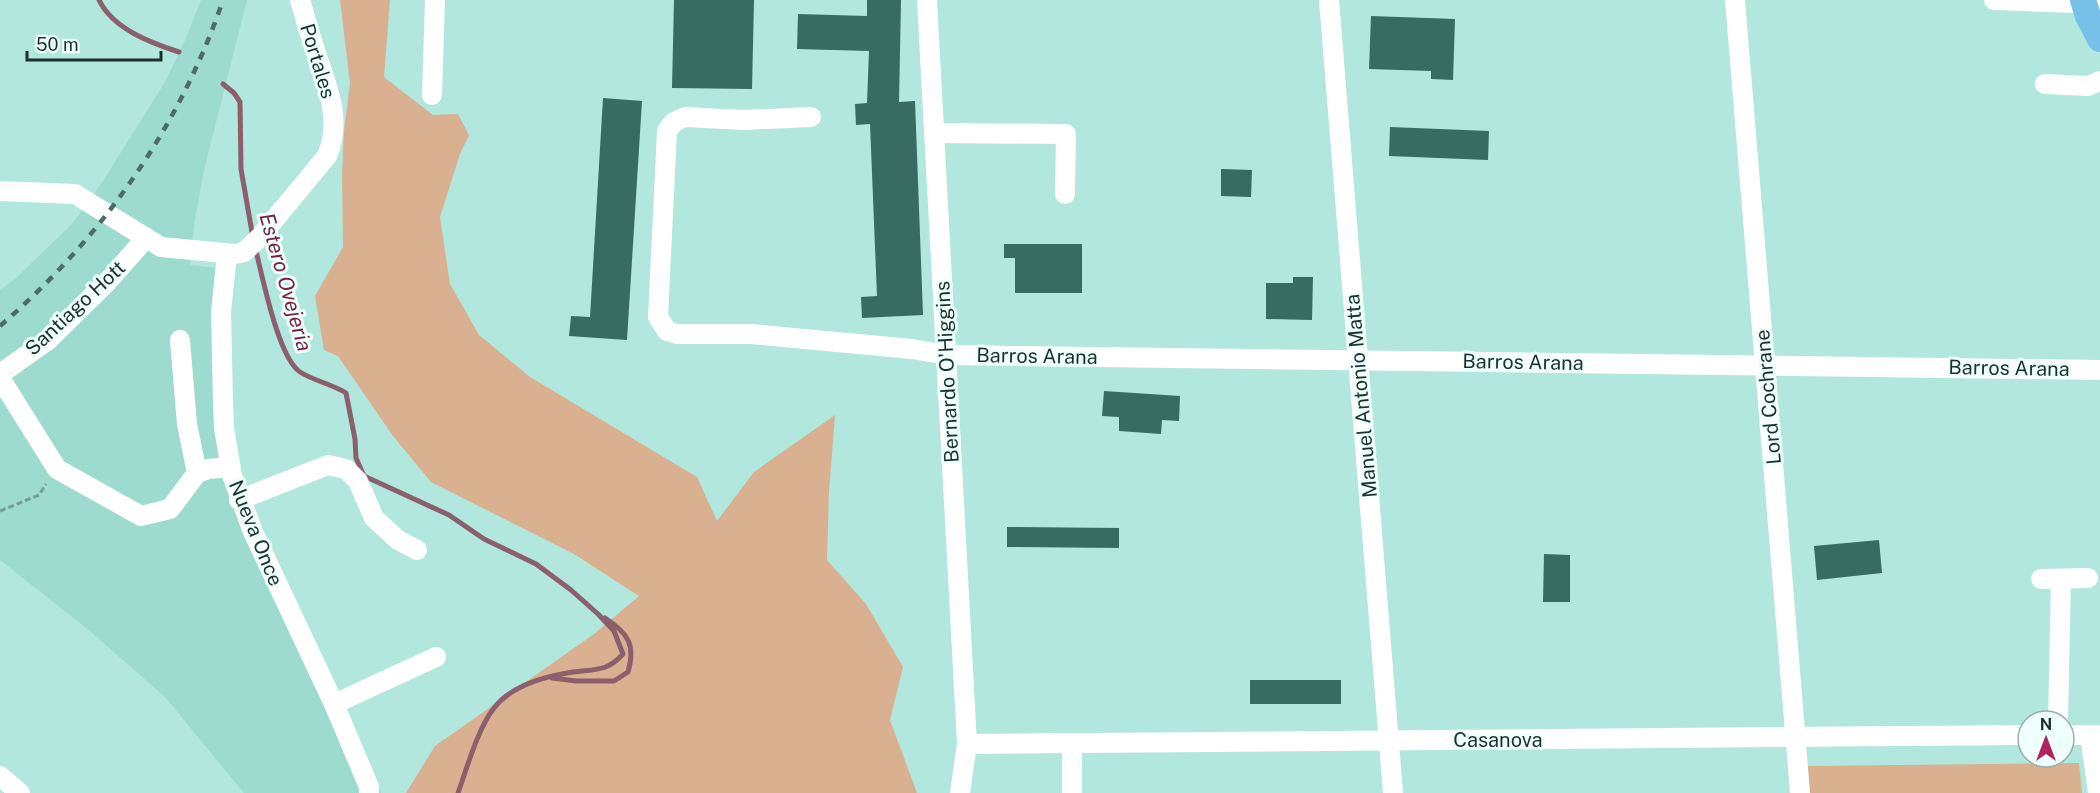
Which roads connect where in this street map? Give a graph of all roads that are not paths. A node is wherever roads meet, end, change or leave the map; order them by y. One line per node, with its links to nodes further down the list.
1 (300, 0): 17 (street, Portales)
2 (435, 0): 11 (street)
3 (927, 0): 13 (street, Bernardo O'Higgins)
4 (1329, 0): 20 (street, Manuel Antonio Matta)
5 (1736, 0): 21 (street, Lord Cochrane)
6 (1994, 0): 7 (street)
7 (2089, 1): 8 (main road)
8 (2100, 39)
9 (2100, 81): 10 (street)
10 (2044, 84)
11 (432, 95)
12 (811, 117): 19 (street, Barros Arana)
13 (934, 133): 15 (street); 19 (street, Bernardo O'Higgins)
14 (0, 191): 16 (street, Portales)
15 (1065, 194)
16 (146, 238): 17 (street, Portales); 23 (street, Santiago Hott)
17 (227, 254): 24 (street, Nueva Once)
18 (180, 340): 25 (street)
19 (947, 355): 20 (street, Barros Arana); 40 (street, Bernardo O'Higgins)
20 (1358, 360): 21 (street, Barros Arana); 38 (street, Manuel Antonio Matta)
21 (1765, 365): 22 (street, Barros Arana); 37 (street, Lord Cochrane)
22 (2100, 369)
23 (0, 376): 25 (street, Santiago Hott)
24 (230, 467): 25 (street); 26 (street, Nueva Once)
25 (197, 473)
26 (239, 500): 27 (street); 32 (street, Nueva Once)
27 (417, 550)
28 (2088, 578): 30 (street)
29 (2041, 579): 30 (street)
30 (2061, 579): 33 (street)
31 (436, 657): 32 (street)
32 (333, 704): 43 (street, Nueva Once)
33 (2058, 709)
34 (2016, 735): 37 (street, Casanova)
35 (2076, 735): 36 (street)
36 (2095, 735): 48 (street)
37 (1796, 737): 38 (street, Casanova); 47 (street, Lord Cochrane)
38 (1390, 741): 39 (street, Casanova); 46 (street, Manuel Antonio Matta)
39 (1072, 743): 40 (street, Casanova); 45 (street)
40 (967, 744): 44 (street, Bernardo O'Higgins)
41 (0, 776): 42 (street)
42 (20, 793)
43 (369, 793)
44 (960, 793)
45 (1072, 793)
46 (1393, 793)
47 (1800, 793)
48 (2098, 793)

